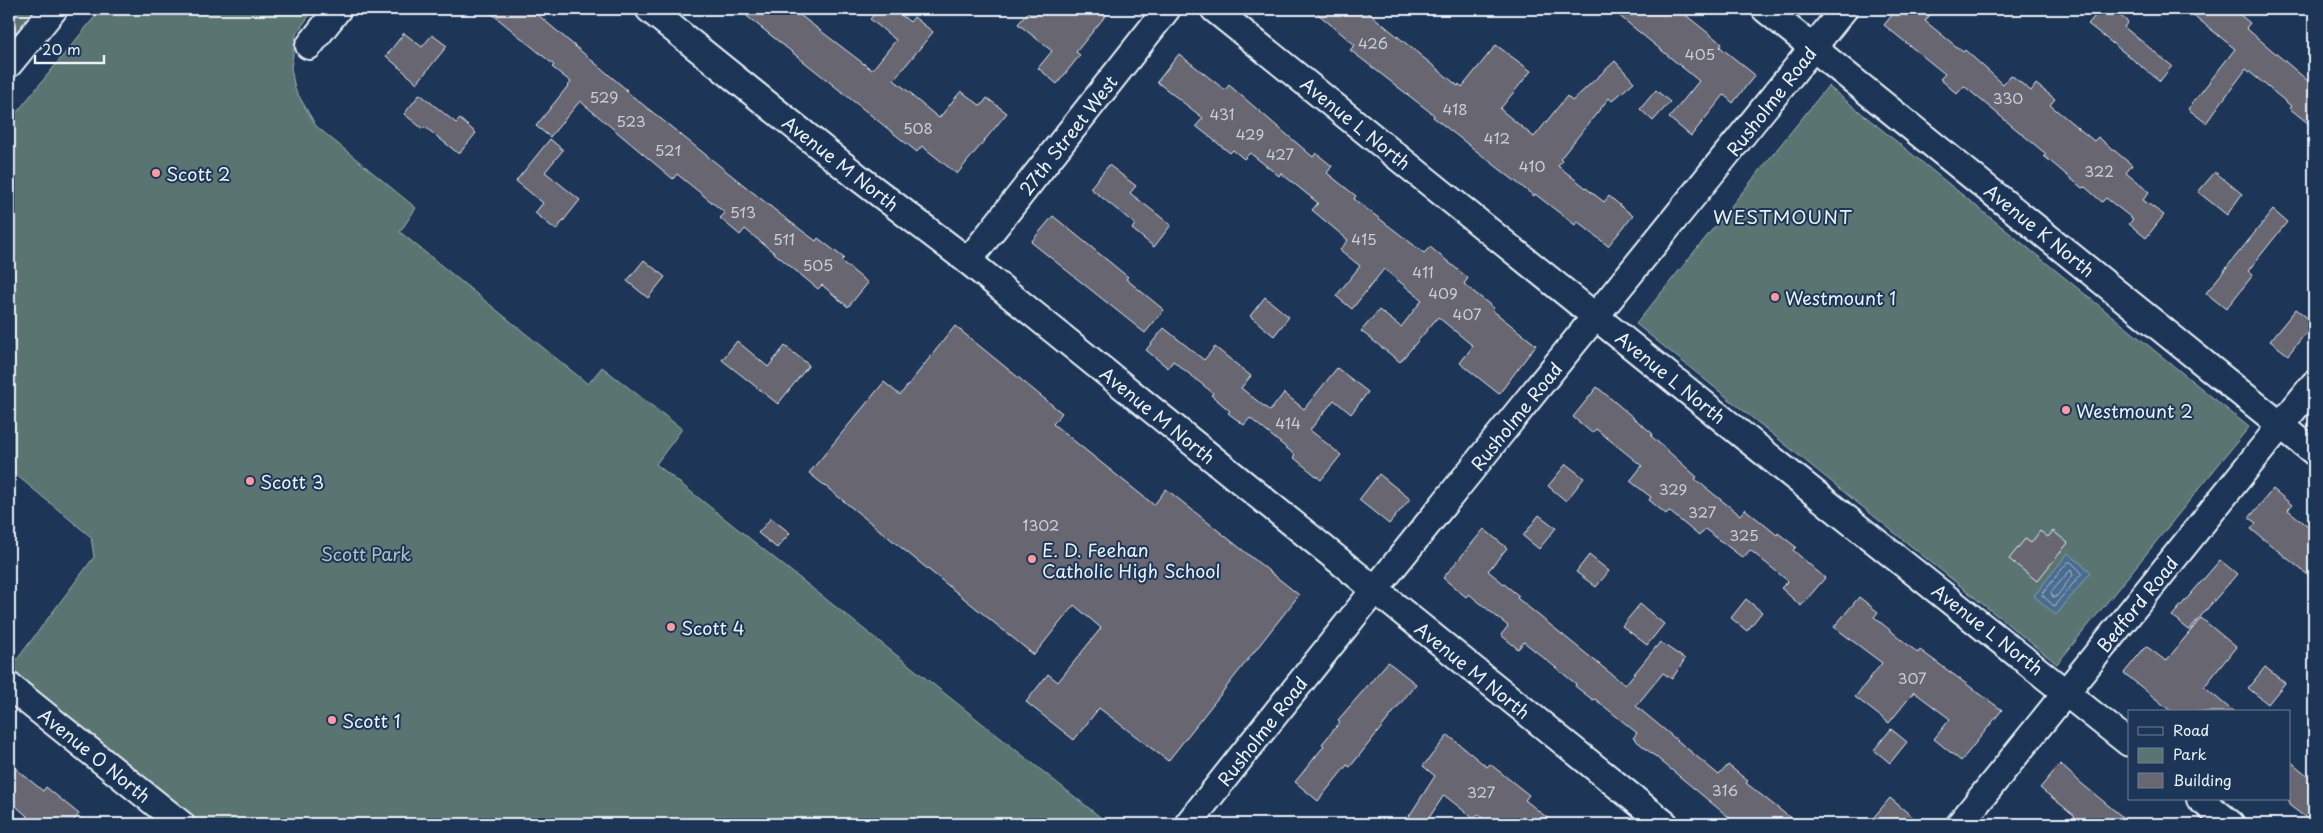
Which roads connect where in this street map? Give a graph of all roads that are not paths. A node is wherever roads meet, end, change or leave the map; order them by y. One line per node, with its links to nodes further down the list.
1 (54, 9): 10 (street)
2 (338, 9): 8 (street)
3 (649, 9): 11 (street, Avenue M North)
4 (1168, 9): 11 (street, 27th Street West)
5 (1214, 9): 12 (street, Avenue L North)
6 (1765, 9): 9 (street, Avenue K North)
7 (1844, 9): 9 (street, Rusholme Road)
8 (309, 46)
9 (1813, 47): 12 (street, Rusholme Road); 14 (street, Avenue K North)
10 (9, 64)
11 (968, 261): 16 (street, Avenue M North)
12 (1597, 317): 16 (street, Rusholme Road); 18 (street, Avenue L North)
13 (2314, 384): 14 (street, Bedford Road)
14 (2281, 425): 15 (street, Avenue K North); 18 (street, Bedford Road)
15 (2314, 452)
16 (1374, 590): 22 (street, Rusholme Road); 23 (street, Avenue M North)
17 (9, 686): 21 (street, Avenue O North)
18 (2066, 692): 19 (street, Avenue L North); 24 (street, Bedford Road)
19 (2128, 741)
20 (2201, 800): 25 (street)
21 (181, 824)
22 (1188, 824)
23 (1665, 824)
24 (1960, 824)
25 (2231, 824)

